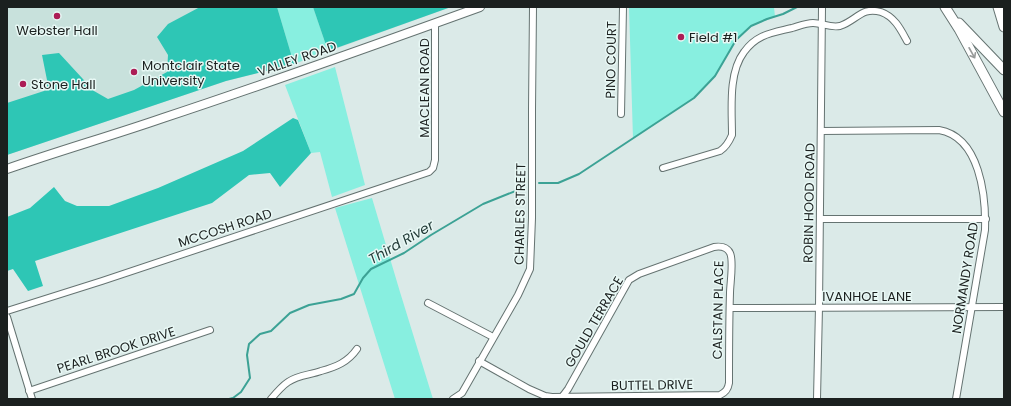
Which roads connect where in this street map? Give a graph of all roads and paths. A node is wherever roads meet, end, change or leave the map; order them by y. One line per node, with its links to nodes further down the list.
1 (480, 7): 7 (main road, VALLEY ROAD)
2 (532, 7): 29 (street, CHARLES STREET)
3 (623, 7): 13 (street, PINO COURT)
4 (822, 7): 8 (street, ROBIN HOOD ROAD)
5 (998, 7): 9 (highway)
6 (947, 9): 11 (highway); 12 (highway, one-way to 12)
7 (435, 23): 15 (street, MACLEAN ROAD); 17 (main road, VALLEY ROAD)
8 (822, 24): 10 (street); 14 (street, ROBIN HOOD ROAD); 16 (street)
9 (1004, 26)
10 (908, 41)
11 (1003, 68)
12 (1004, 112)
13 (621, 114)
14 (821, 131): 18 (street, ROBIN HOOD ROAD); 19 (street, NORMANDY ROAD)
15 (435, 154): 26 (street, MCCOSH ROAD)
16 (663, 168)
17 (7, 170)
18 (820, 219): 19 (street); 22 (street, ROBIN HOOD ROAD)
19 (986, 219): 23 (street, NORMANDY ROAD)
20 (722, 247): 25 (street, CALSTAN PLACE); 34 (street, GOULD TERRACE)
21 (428, 303): 29 (street)
22 (819, 307): 23 (street, IVANHOE LANE); 25 (street, IVANHOE LANE); 39 (street, ROBIN HOOD ROAD)
23 (972, 307): 24 (street, IVANHOE LANE); 40 (street, NORMANDY ROAD)
24 (1004, 307)
25 (730, 308): 32 (street, CALSTAN PLACE)
26 (7, 311)
27 (7, 317): 33 (street)
28 (210, 330): 33 (street, PEARL BROOK DRIVE)
29 (493, 337): 31 (street, CHARLES STREET)
30 (357, 349): 37 (street)
31 (479, 361): 34 (street, BUTTEL DRIVE); 38 (street, CHARLES STREET)
32 (729, 376): 35 (street, BUTTEL DRIVE)
33 (29, 391): 36 (street)
34 (562, 397): 35 (street, BUTTEL DRIVE)
35 (641, 397)
36 (32, 399)
37 (271, 399)
38 (452, 399)
39 (817, 399)
40 (956, 399)

